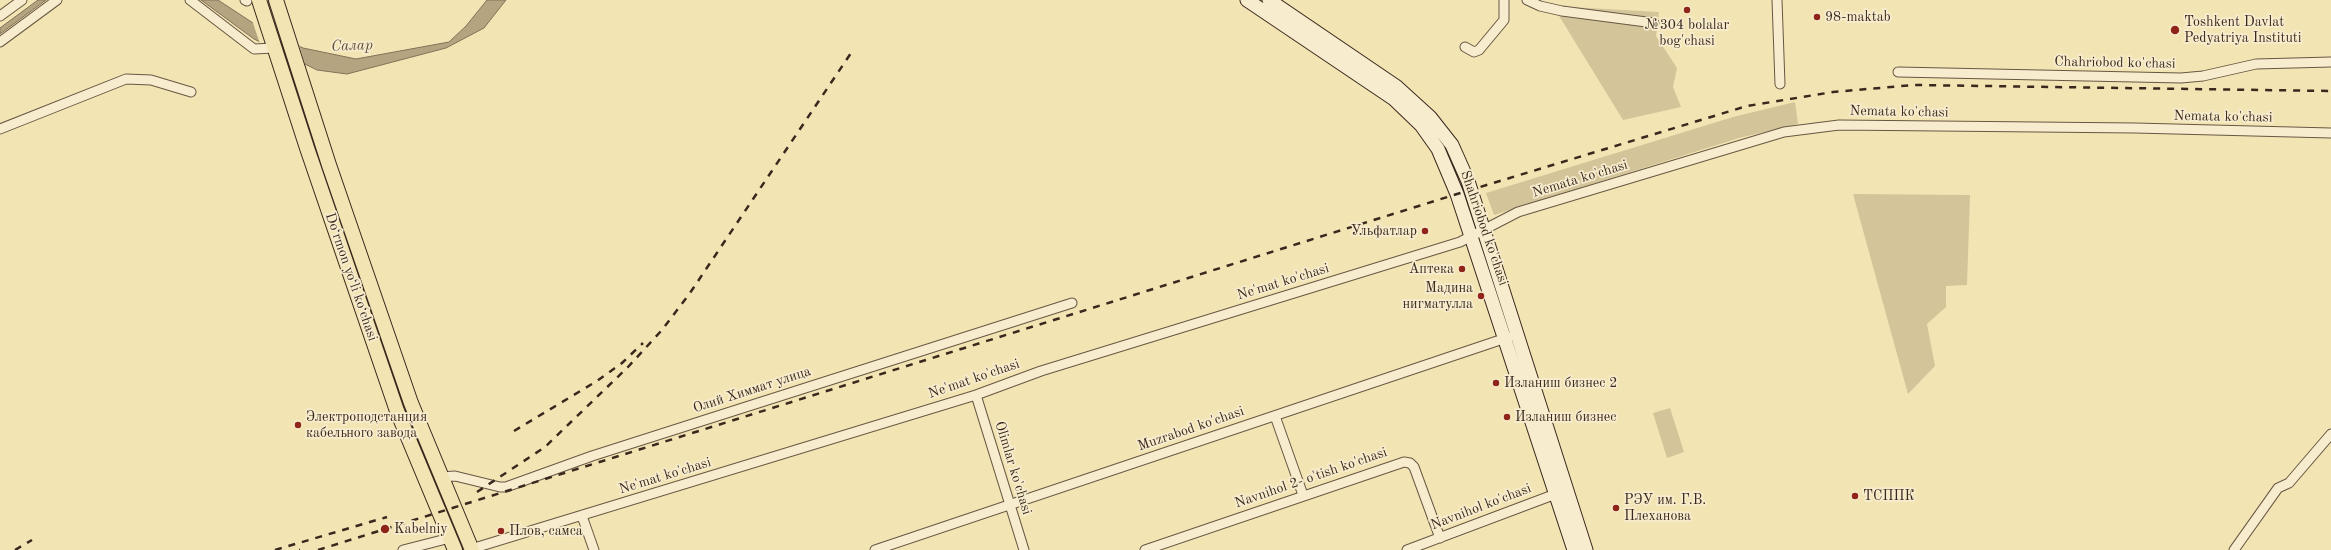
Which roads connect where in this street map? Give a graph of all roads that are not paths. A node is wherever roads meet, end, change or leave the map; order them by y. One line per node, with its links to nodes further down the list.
1 (22, 0): 11 (street)
2 (57, 0): 13 (street)
3 (190, 0): 15 (street)
4 (1247, 0): 25 (main road, Shahriobod ko'chasi)
5 (1268, 0): 24 (main road, Shahriobod ko'chasi)
6 (1504, 0): 14 (street)
7 (1527, 0): 12 (street)
8 (1777, 0): 18 (street)
9 (276, 1): 22 (main road, Do‘rmon yo‘li ko‘chasi)
10 (253, 2): 15 (main road, Do‘rmon yo‘li ko‘chasi)
11 (0, 16)
12 (1654, 23)
13 (0, 42)
14 (1465, 47)
15 (274, 48): 23 (main road, Do‘rmon yo‘li ko‘chasi)
16 (2331, 62): 17 (street, Chahriobod ko'chasi)
17 (1898, 72)
18 (1780, 84)
19 (191, 92): 20 (street)
20 (0, 129)
21 (2331, 133): 24 (street, Nemata ko'chasi)
22 (322, 142): 23 (main road); 31 (main road, Do‘rmon yo‘li ko‘chasi)
23 (307, 148): 37 (main road, Do‘rmon yo‘li ko‘chasi)
24 (1484, 230): 25 (street, Ne'mat ko'chasi); 27 (main road, Shahriobod ko'chasi)
25 (1471, 237): 27 (main road, Shahriobod ko'chasi); 28 (street, Ne'mat ko'chasi)
26 (1072, 303): 31 (street, Олий Химмат улица)
27 (1511, 337): 29 (street, Muzrabod ko'chasi); 32 (main road, Shahriobod ko'chasi)
28 (976, 395): 34 (street, Olimlar ko'chasi); 35 (street, Ne'mat ko'chasi)
29 (1275, 416): 33 (street); 34 (street, Muzrabod ko'chasi)
30 (2331, 434): 47 (street)
31 (441, 477): 38 (main road, Do‘rmon yo‘li ko‘chasi)
32 (1561, 492): 36 (street, Navnihol ko'chasi); 45 (main road, Shahriobod ko'chasi); 46 (main road, Shahriobod ko'chasi)
33 (1302, 495): 36 (street, Navnihol 2- o'tish ko'chasi); 43 (street, Navnihol 2- o'tish ko'chasi)
34 (1010, 505): 41 (street, Muzrabod ko'chasi); 42 (street, Olimlar ko'chasi)
35 (582, 516): 38 (street, Ne'mat ko'chasi); 40 (street)
36 (1440, 538): 44 (street, Navnihol ko'chasi)
37 (452, 544): 39 (street)
38 (471, 549)
39 (403, 550)
40 (594, 550)
41 (875, 550)
42 (1024, 550)
43 (1145, 550)
44 (1407, 550)
45 (1574, 550)
46 (1586, 550)
47 (2234, 550)

